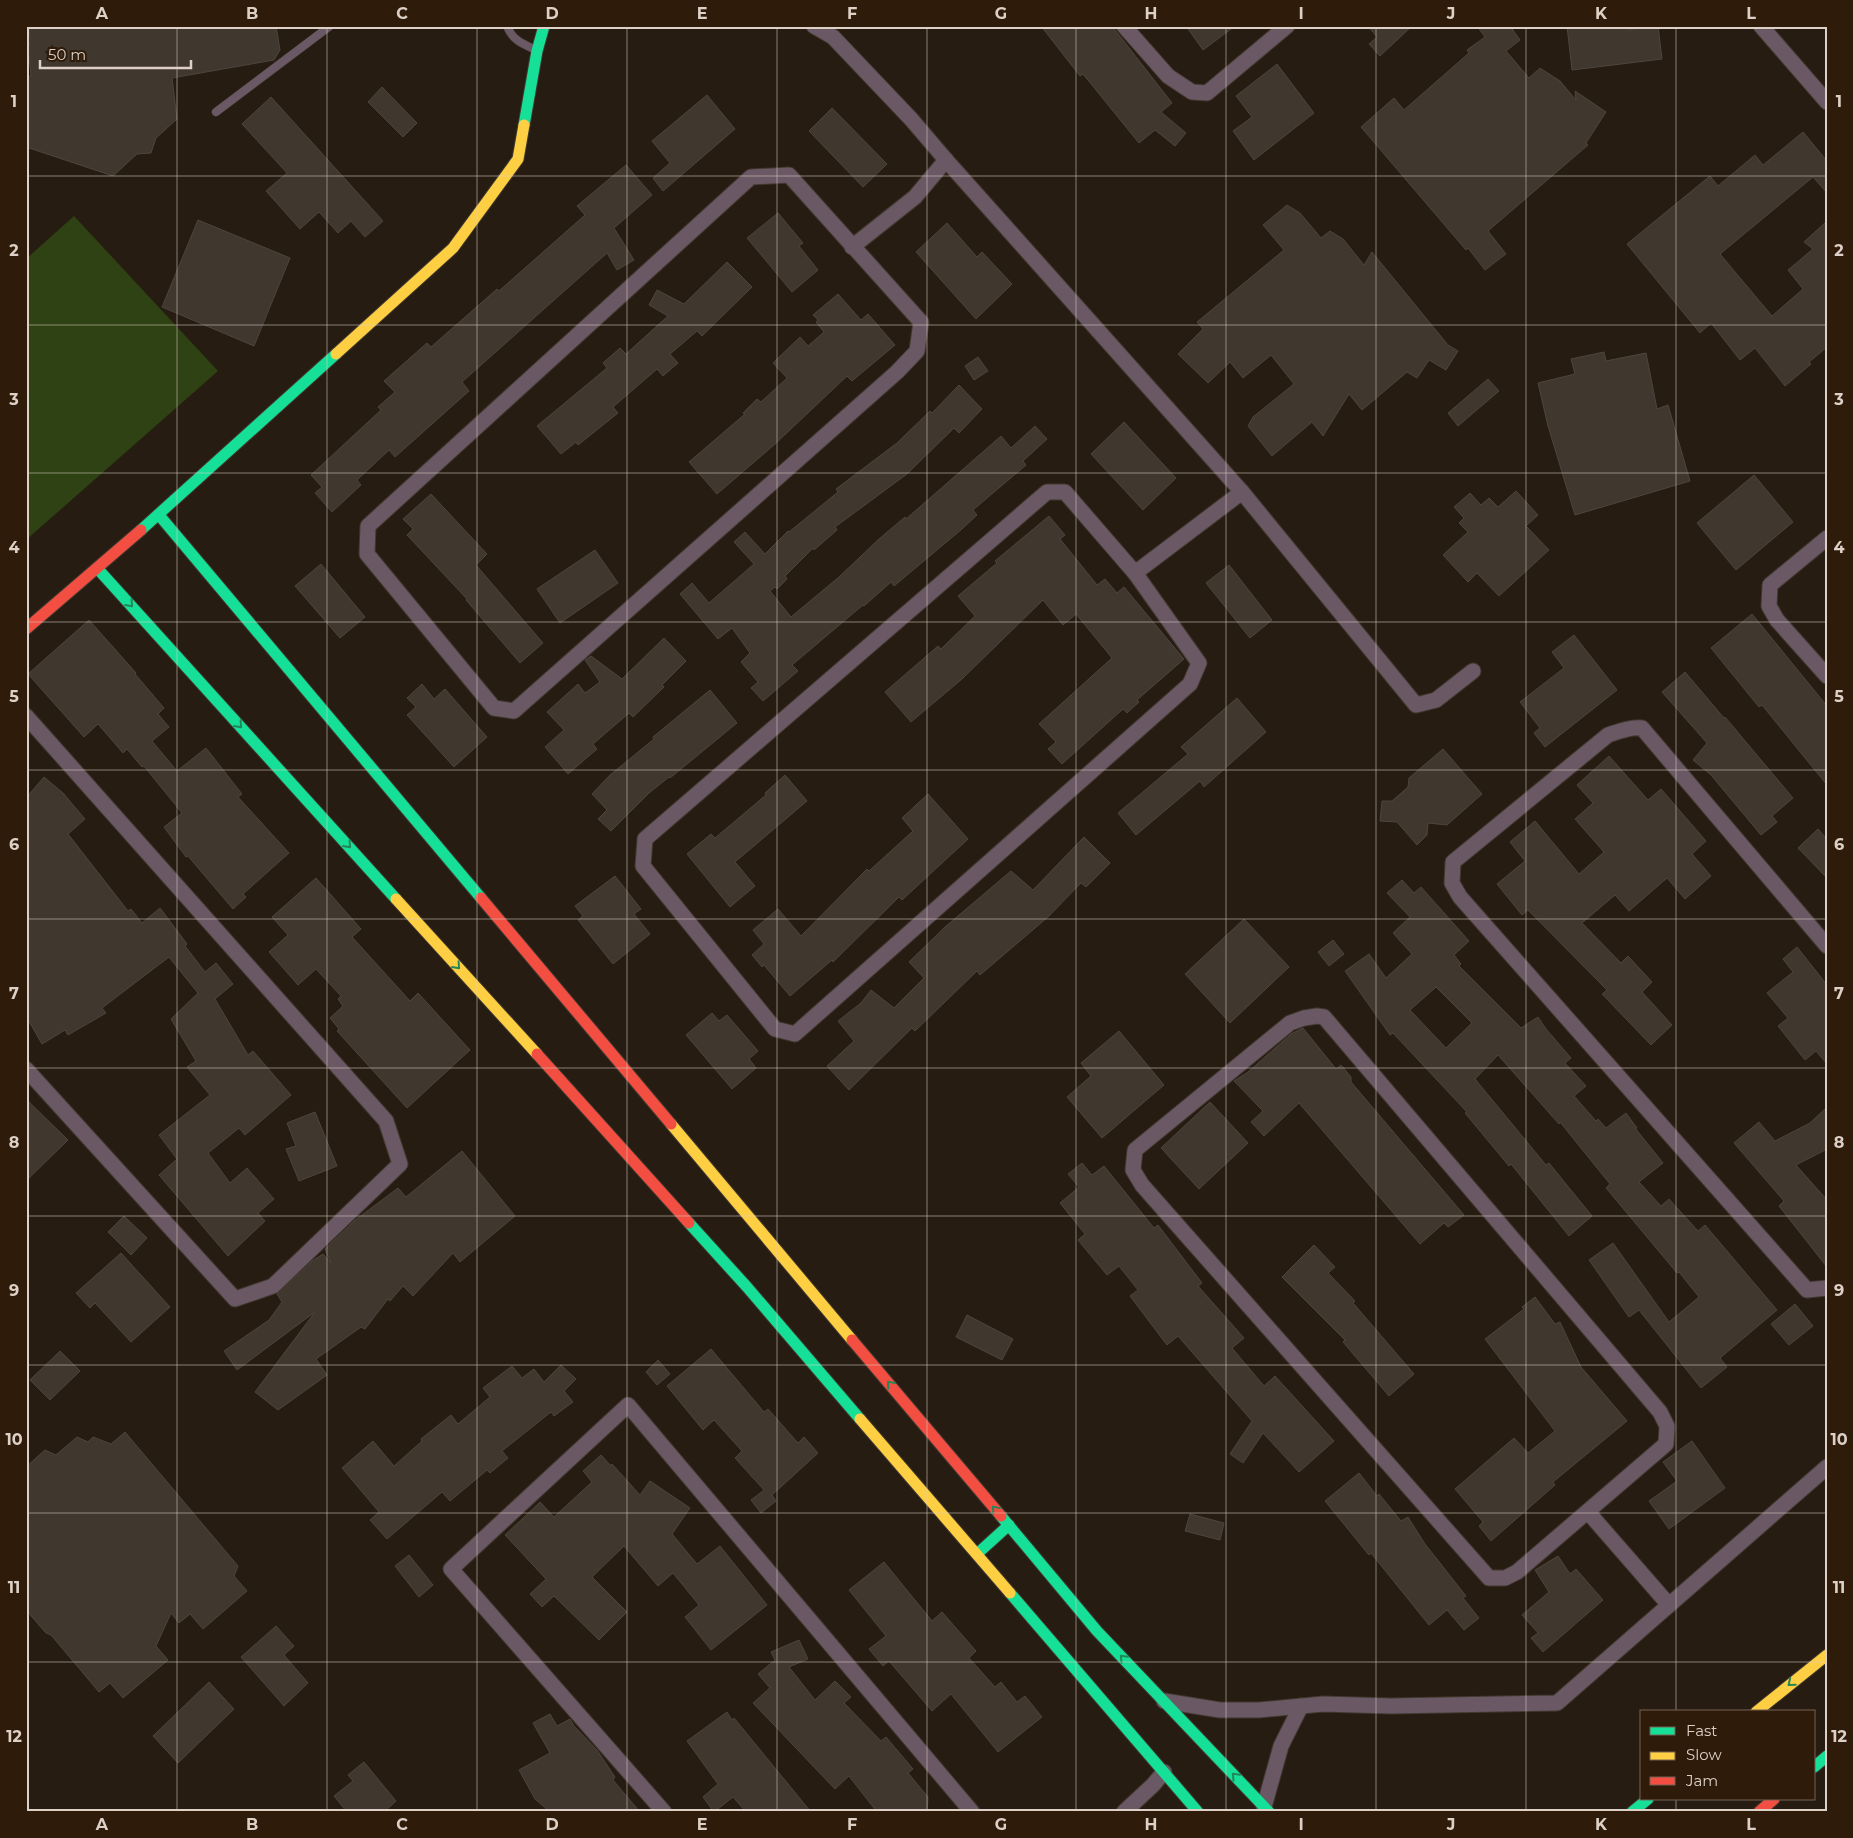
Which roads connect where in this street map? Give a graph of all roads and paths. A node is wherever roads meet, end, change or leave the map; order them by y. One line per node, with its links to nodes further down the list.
1 (330, 26): 10 (lane)
2 (507, 26): 8 (lane)
3 (544, 26): 8 (street)
4 (814, 26): 11 (street)
5 (1124, 26): 6 (street)
6 (1287, 26)
7 (1763, 27): 9 (street)
8 (537, 51): 14 (street)
9 (1827, 102)
10 (216, 112)
11 (946, 160): 12 (street); 13 (street)
12 (852, 247): 12 (street)
13 (1242, 492): 17 (street); 19 (street)
14 (159, 515): 16 (street); 27 (street, one-way to 14)
15 (1827, 538): 20 (street)
16 (97, 568): 18 (street); 28 (street, one-way to 28)
17 (1135, 573): 17 (street)
18 (26, 629)
19 (1473, 672)
20 (1827, 676)
21 (26, 716): 23 (street)
22 (1827, 946): 24 (street)
23 (26, 1069)
24 (1827, 1288)
25 (1827, 1467): 29 (street)
26 (1588, 1512): 26 (street); 29 (street)
27 (1008, 1525): 28 (street); 31 (street, one-way to 27)
28 (977, 1554): 36 (street)
29 (1669, 1605): 32 (street)
30 (1827, 1655): 33 (street, one-way to 33)
31 (1164, 1701): 32 (street); 39 (street, one-way to 31)
32 (1301, 1706): 39 (street)
33 (1758, 1710)
34 (1827, 1756): 35 (street)
35 (1816, 1764)
36 (1164, 1772): 42 (street); 43 (street)
37 (1647, 1800): 44 (street)
38 (1773, 1800): 45 (street)
39 (1266, 1809)
40 (664, 1812): 41 (street)
41 (972, 1812)
42 (1124, 1812)
43 (1198, 1812)
44 (1632, 1812)
45 (1759, 1812)

